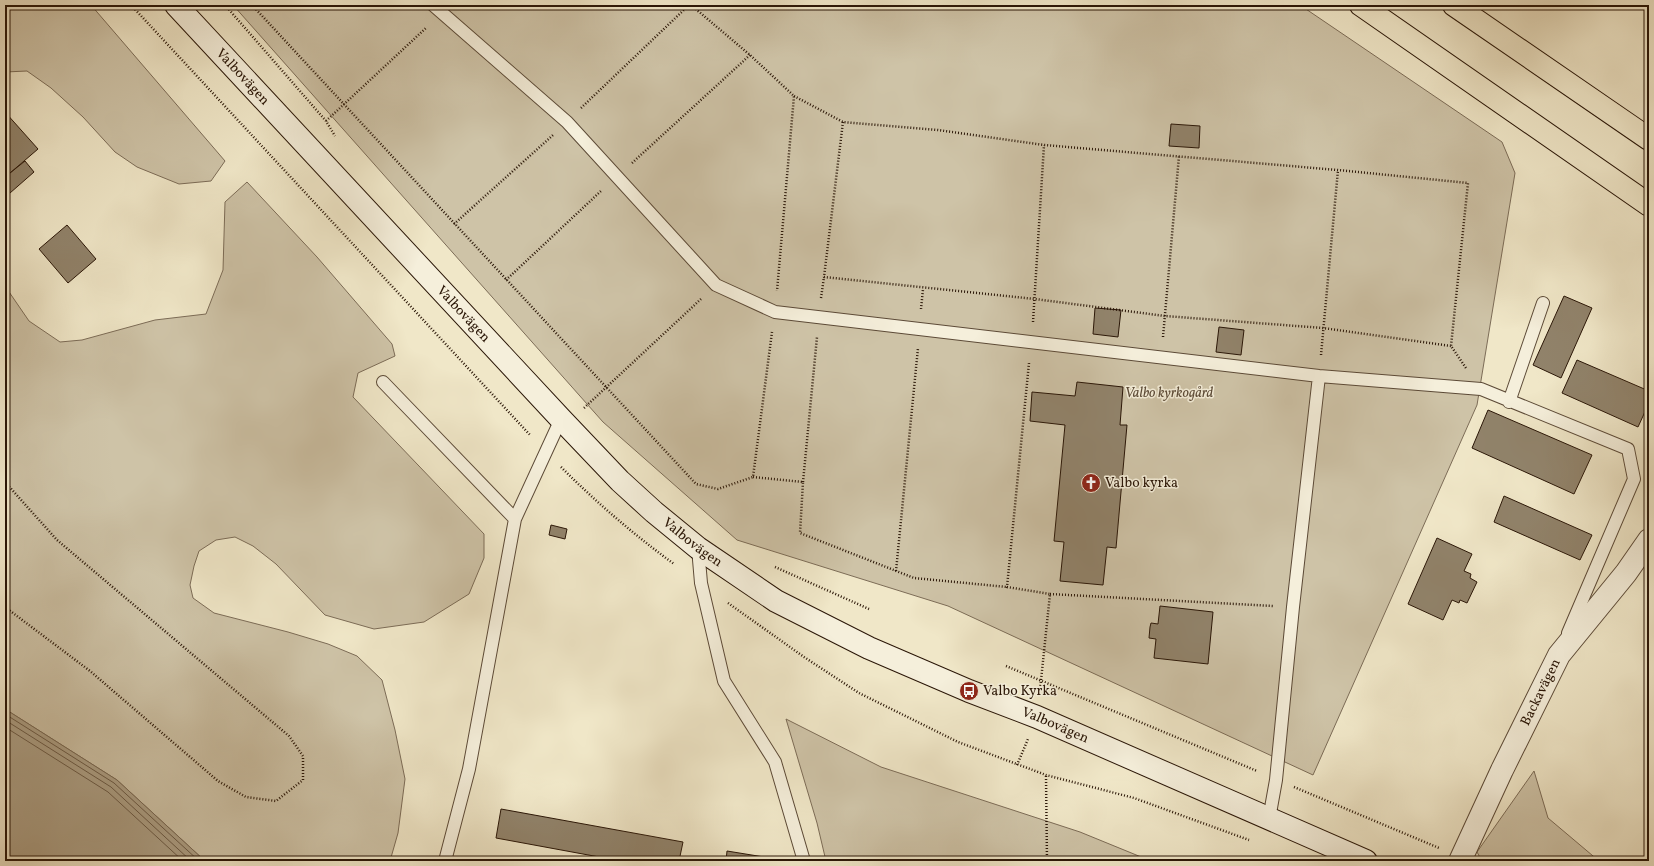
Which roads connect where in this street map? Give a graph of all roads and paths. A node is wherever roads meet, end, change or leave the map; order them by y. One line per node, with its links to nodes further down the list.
1 (131, 5): 42 (path)
2 (176, 5): 41 (main road, Valbovägen)
3 (225, 5): 12 (path)
4 (252, 5): 11 (path)
5 (690, 5): 9 (path); 13 (path)
6 (1361, 5): 21 (highway)
7 (1454, 5): 15 (highway)
8 (438, 9): 11 (path); 13 (lane)
9 (750, 55): 10 (path); 20 (path)
10 (794, 96): 14 (path); 29 (path)
11 (345, 104): 12 (path); 22 (path)
12 (326, 121): 16 (path)
13 (567, 122): 20 (lane); 22 (path)
14 (843, 122): 17 (path); 23 (path)
15 (1649, 139)
16 (337, 140)
17 (1044, 145): 18 (path); 27 (path)
18 (1179, 156): 19 (path); 30 (path)
19 (1338, 170): 33 (path); 33 (path)
20 (616, 177): 24 (path); 25 (lane)
21 (1649, 205)
22 (454, 224): 24 (path)
23 (824, 277): 26 (path); 31 (path)
24 (506, 280): 38 (path)
25 (716, 285): 29 (lane); 38 (path)
26 (923, 289): 27 (path); 32 (path)
27 (1035, 299): 30 (path); 34 (path)
28 (1543, 303): 39 (lane)
29 (775, 312): 31 (lane); 43 (path)
30 (1165, 316): 33 (path); 35 (path)
31 (819, 317): 32 (lane); 45 (path)
32 (920, 328): 34 (lane); 50 (path)
33 (1323, 328): 36 (path)
34 (1031, 341): 35 (lane); 51 (path)
35 (1161, 357): 36 (lane)
36 (1319, 376): 39 (lane); 53 (lane)
37 (383, 382): 46 (lane)
38 (606, 388): 40 (path); 43 (path)
39 (1509, 402): 56 (lane)
40 (581, 410)
41 (561, 420): 42 (lane); 48 (main road, Valbovägen)
42 (546, 452): 46 (lane)
43 (753, 477): 45 (path)
44 (5, 482): 54 (path)
45 (803, 482): 50 (path)
46 (515, 519): 65 (lane)
47 (1649, 540): 56 (main road, Backavägen)
48 (698, 548): 59 (main road, Valbovägen); 66 (lane)
49 (768, 564): 55 (path)
50 (896, 571): 51 (path)
51 (1007, 587): 52 (path)
52 (1050, 594): 53 (path); 58 (path)
53 (1293, 607): 62 (lane)
54 (5, 608)
55 (869, 609)
56 (1559, 655): 64 (main road, Backavägen)
57 (1006, 666): 58 (path)
58 (1041, 681): 59 (path); 62 (path)
59 (1037, 718): 60 (path); 63 (main road, Valbovägen)
60 (1017, 765)
61 (1046, 775): 67 (path)
62 (1276, 780): 63 (lane); 64 (path)
63 (1269, 819): 68 (main road, Valbovägen)
64 (1461, 859)
65 (445, 861)
66 (804, 861)
67 (1047, 861)
68 (1366, 861)

